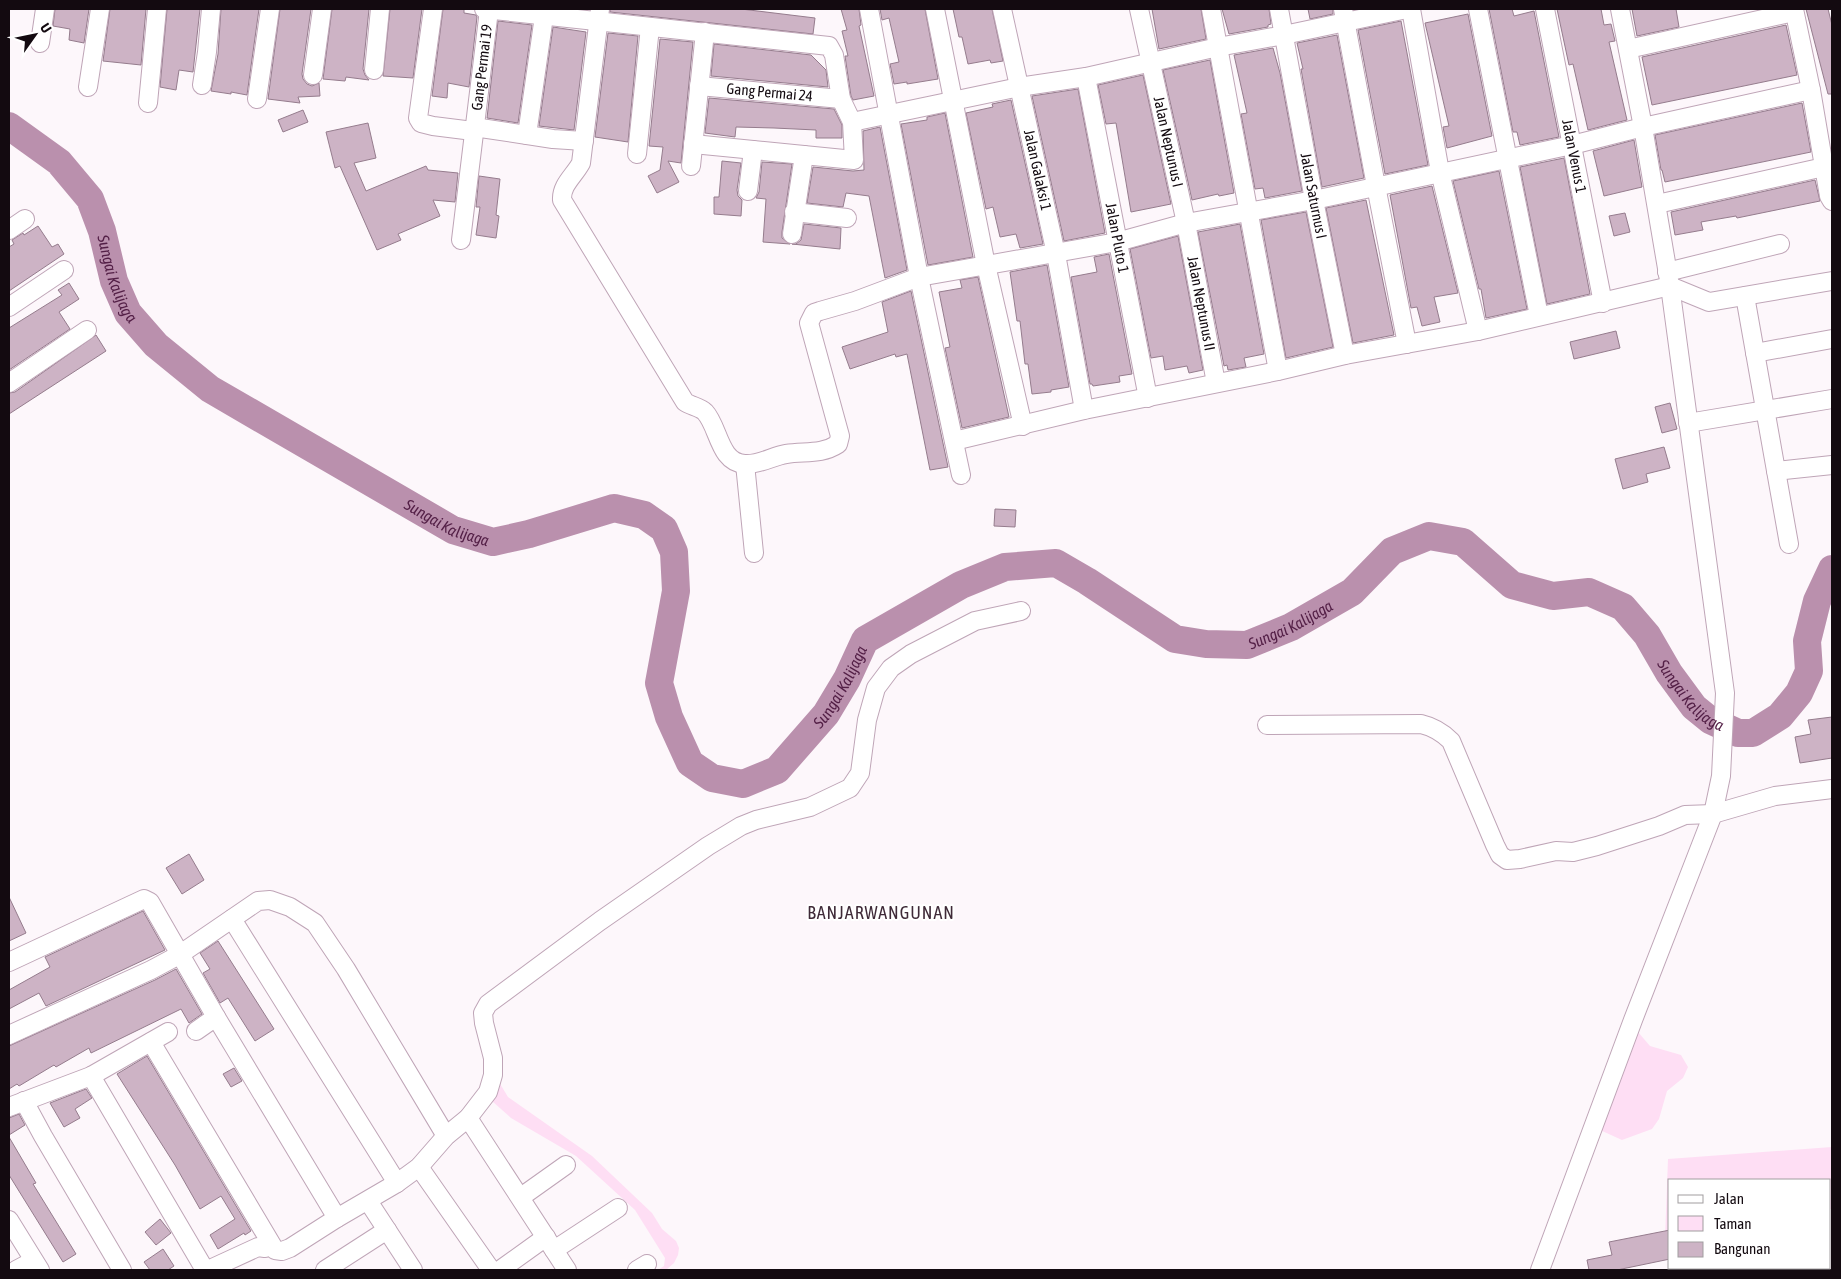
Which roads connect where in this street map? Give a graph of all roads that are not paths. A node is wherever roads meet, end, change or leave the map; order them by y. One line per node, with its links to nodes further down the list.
1 (45, 9): 27 (street)
2 (100, 9): 36 (street)
3 (157, 9): 42 (street)
4 (211, 9): 34 (street)
5 (270, 9): 39 (street)
6 (322, 9): 32 (street)
7 (380, 9): 31 (street)
8 (433, 9): 46 (street)
9 (486, 9): 23 (street); 46 (street, Gang Permai 19)
10 (869, 9): 43 (street)
11 (935, 9): 41 (street)
12 (1002, 9): 37 (street, Jalan Galaksi 1)
13 (1139, 9): 30 (street, Jalan Neptunus I)
14 (1211, 9): 28 (street)
15 (1279, 9): 26 (street, Jalan Saturnus I)
16 (1409, 9): 22 (street); 57 (street)
17 (1478, 9): 54 (street)
18 (1545, 9): 50 (street, Jalan Venus 1)
19 (1620, 9): 29 (street)
20 (1794, 10): 29 (street); 38 (street)
21 (599, 15): 23 (street); 24 (street); 48 (street)
22 (1344, 15): 26 (street); 58 (street)
23 (544, 16): 47 (street)
24 (650, 27): 25 (street); 52 (street)
25 (705, 32): 35 (street); 40 (street)
26 (1284, 35): 28 (street); 60 (street, Jalan Saturnus I)
27 (40, 43)
28 (1218, 46): 30 (street); 63 (street)
29 (1628, 49): 45 (street)
30 (1150, 61): 33 (street); 67 (street, Jalan Neptunus I)
31 (374, 70)
32 (314, 75)
33 (1086, 77): 37 (street); 71 (street, Jalan Pluto 1)
34 (202, 85)
35 (700, 86): 40 (street, Gang Permai 24); 49 (street)
36 (88, 87)
37 (1018, 87): 41 (street); 73 (street, Jalan Galaksi 1)
38 (1811, 90): 45 (street); 56 (street)
39 (257, 99)
40 (841, 99): 44 (street)
41 (954, 101): 43 (street); 74 (street)
42 (148, 103)
43 (890, 114): 44 (street); 76 (street)
44 (852, 122): 53 (street)
45 (1643, 127): 50 (street); 62 (street)
46 (473, 129): 47 (street); 70 (street, Gang Permai 19)
47 (527, 135): 48 (street)
48 (584, 141): 99 (street)
49 (693, 144): 51 (street); 55 (street)
50 (1572, 145): 54 (street); 80 (street, Jalan Venus 1)
51 (753, 150): 53 (street); 59 (street)
52 (637, 154)
53 (804, 155): 64 (street)
54 (1508, 158): 57 (street); 82 (street)
55 (691, 166)
56 (1824, 167): 61 (street); 62 (street)
57 (1440, 172): 58 (street); 84 (street)
58 (1376, 186): 60 (street); 86 (street)
59 (748, 192)
60 (1314, 200): 63 (street); 88 (street, Jalan Saturnus I)
61 (1832, 201)
62 (1657, 204): 77 (street)
63 (1248, 211): 67 (street); 89 (street)
64 (794, 212): 65 (street); 69 (street)
65 (846, 218)
66 (25, 219): 68 (street)
67 (1186, 223): 71 (street); 91 (street, Jalan Neptunus II)
68 (9, 230)
69 (792, 234)
70 (461, 240)
71 (1117, 242): 73 (street); 92 (street, Jalan Pluto 1)
72 (1780, 244): 77 (street)
73 (1056, 254): 74 (street); 94 (street, Jalan Galaksi 1)
74 (986, 265): 76 (street); 97 (street)
75 (64, 270): 81 (street)
76 (919, 277): 98 (street); 99 (street)
77 (1669, 279): 79 (street); 80 (street); 96 (street)
78 (1832, 281): 79 (street)
79 (1745, 296): 87 (street)
80 (1603, 303): 82 (street)
81 (9, 307)
82 (1539, 316): 84 (street)
83 (87, 330): 90 (street)
84 (1478, 331): 86 (street)
85 (1832, 338): 87 (street)
86 (1407, 344): 88 (street)
87 (1756, 353): 95 (street)
88 (1345, 356): 89 (street)
89 (1278, 371): 91 (street)
90 (9, 383)
91 (1216, 384): 92 (street)
92 (1148, 398): 94 (street)
93 (1832, 399): 95 (street)
94 (1084, 410): 97 (street)
95 (1765, 410): 96 (street); 101 (street)
96 (1688, 423): 108 (street)
97 (1023, 426): 98 (street)
98 (954, 440): 102 (street)
99 (745, 464): 104 (street)
100 (1832, 465): 101 (street)
101 (1776, 471): 103 (street)
102 (961, 475)
103 (1789, 544)
104 (754, 553)
105 (1021, 611): 119 (street)
106 (1267, 725): 108 (street)
107 (1832, 789): 108 (street)
108 (1714, 814): 142 (street)
109 (232, 919): 110 (street); 120 (street); 123 (street)
110 (179, 955): 111 (street); 112 (street); 115 (street)
111 (9, 962)
112 (216, 1017): 113 (street); 127 (street)
113 (196, 1031)
114 (168, 1032): 116 (street)
115 (9, 1035)
116 (151, 1042): 117 (street); 131 (street)
117 (91, 1076): 118 (street); 135 (street)
118 (16, 1104): 134 (street)
119 (468, 1118): 120 (street); 124 (street)
120 (446, 1136): 122 (street)
121 (566, 1165): 124 (street)
122 (419, 1167): 123 (street); 139 (street)
123 (397, 1183): 125 (street)
124 (521, 1197): 130 (street)
125 (368, 1201): 127 (street); 129 (street)
126 (618, 1208): 130 (street)
127 (337, 1218): 131 (street)
128 (9, 1220): 132 (street)
129 (387, 1230): 137 (street); 138 (street)
130 (550, 1244): 140 (street); 141 (street)
131 (268, 1247): 135 (street); 136 (street)
132 (37, 1266): 133 (street)
133 (16, 1270)
134 (122, 1270)
135 (207, 1270)
136 (234, 1270)
137 (325, 1270)
138 (414, 1270)
139 (491, 1270)
140 (500, 1270)
141 (567, 1270)
142 (1540, 1270)

